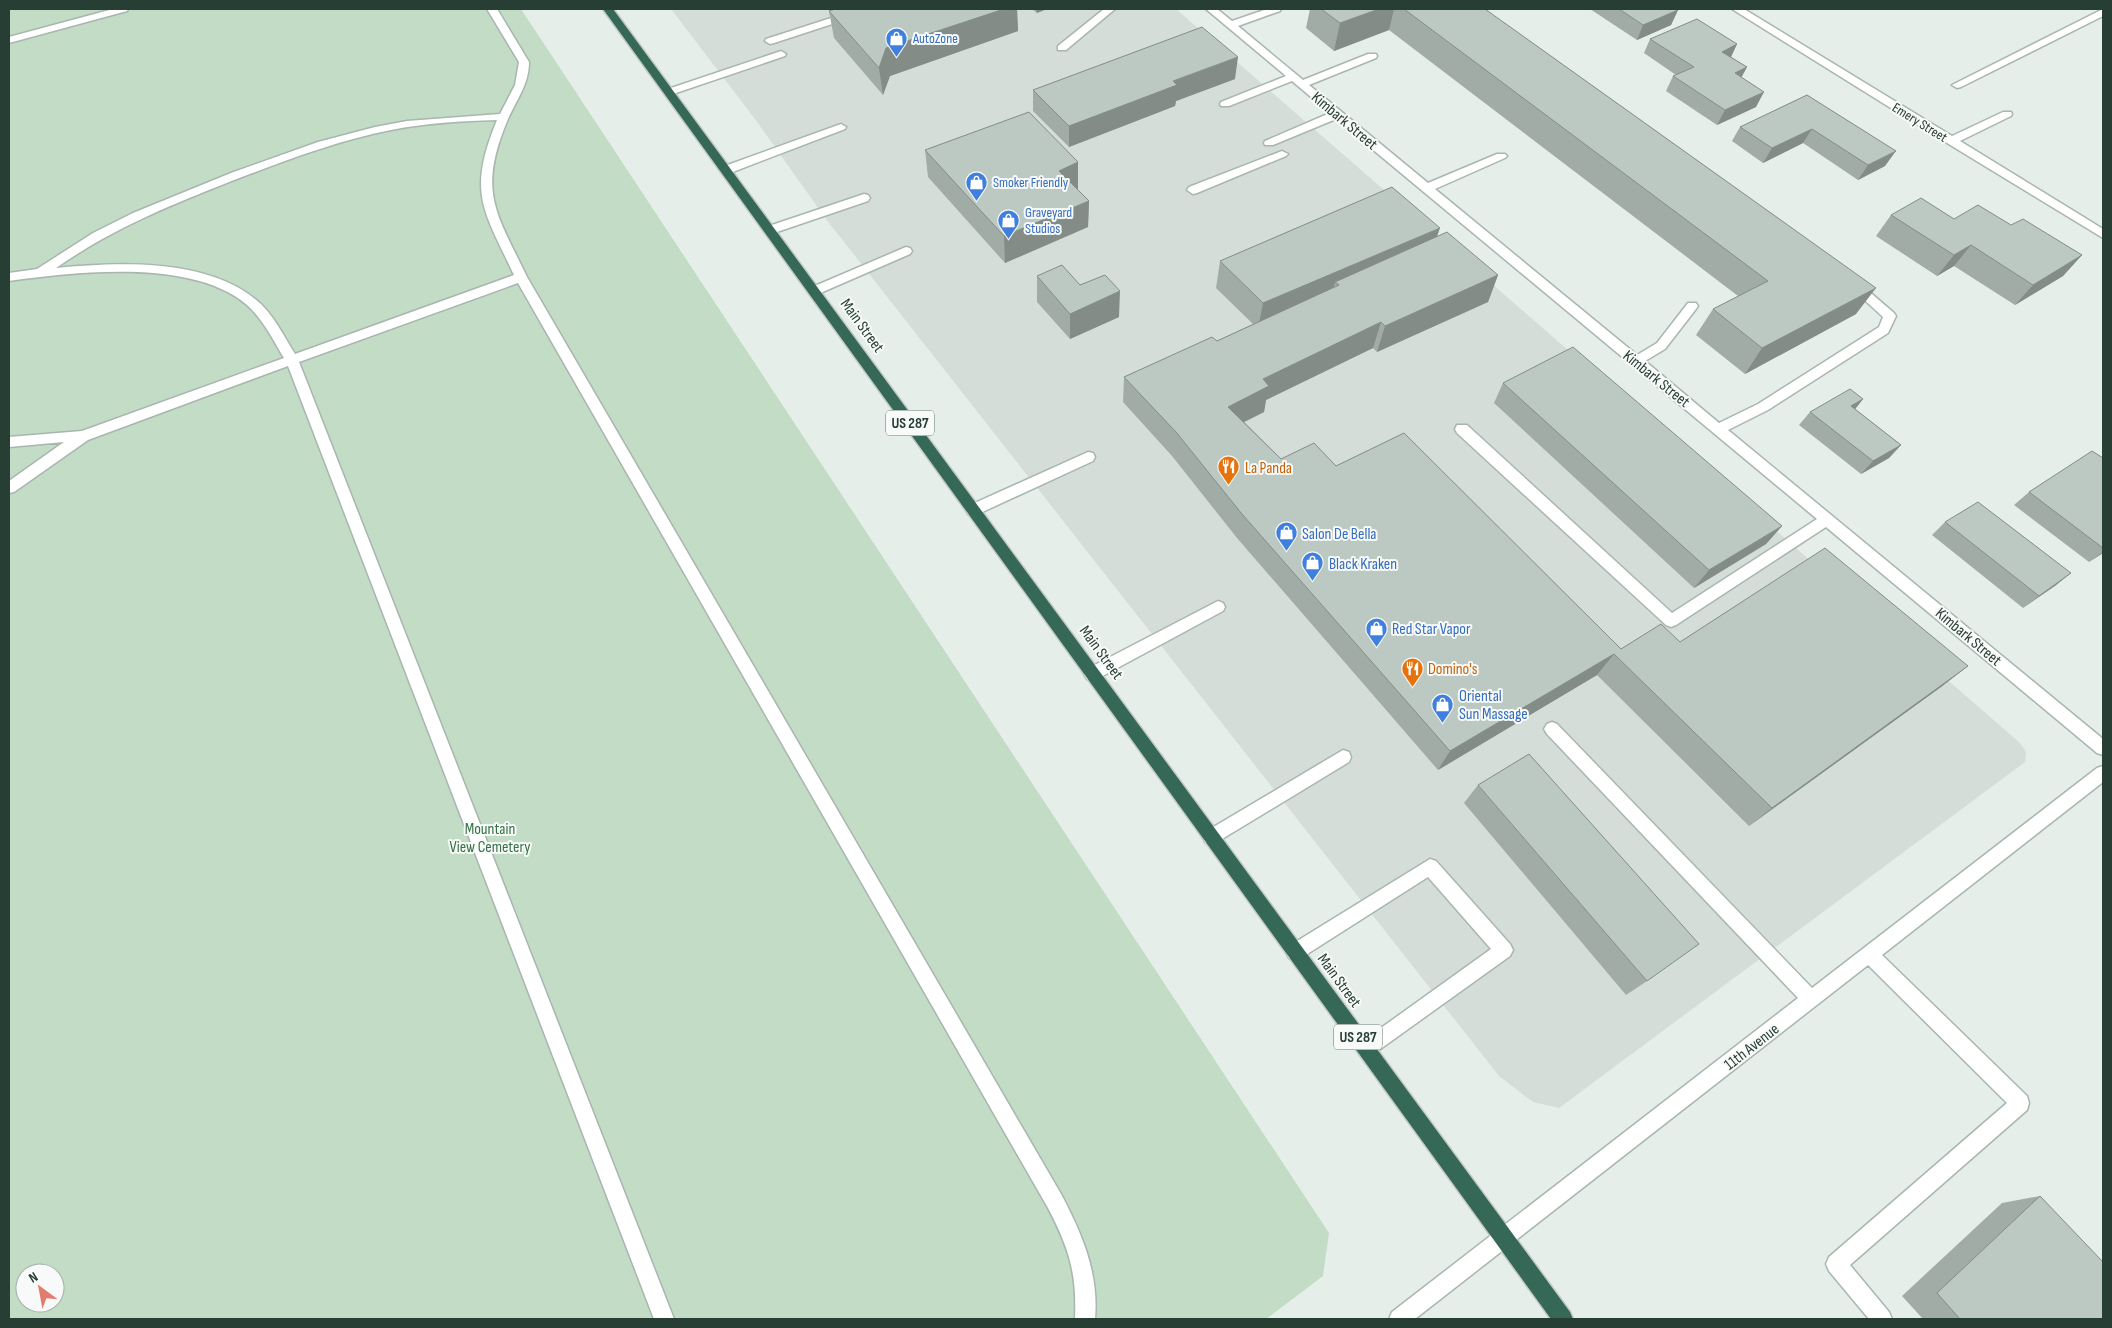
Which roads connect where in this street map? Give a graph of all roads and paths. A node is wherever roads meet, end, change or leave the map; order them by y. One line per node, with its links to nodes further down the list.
1 (123, 9): 11 (street)
2 (492, 9): 22 (street)
3 (608, 9): 18 (highway, Main Street / US 287)
4 (868, 9): 12 (street)
5 (1110, 9): 13 (street)
6 (1211, 9): 10 (street, Kimbark Street)
7 (1276, 9): 10 (street)
8 (1737, 9): 24 (street, Emery Street)
9 (2103, 12): 17 (street)
10 (1230, 26): 16 (street, Kimbark Street)
11 (9, 40)
12 (770, 41)
13 (1062, 48)
14 (781, 54): 18 (street)
15 (1372, 56): 16 (street)
16 (1297, 80): 19 (street); 20 (street, Kimbark Street)
17 (1957, 85)
18 (669, 92): 28 (highway, Main Street / US 287)
19 (1224, 104)
20 (1338, 114): 25 (street); 29 (street, Kimbark Street)
21 (2007, 114): 24 (street)
22 (503, 117): 35 (street); 38 (street)
23 (841, 127): 28 (street)
24 (1951, 141): 33 (street, Emery Street)
25 (1269, 143)
26 (1282, 154): 30 (street)
27 (1501, 156): 29 (street)
28 (726, 170): 32 (highway, Main Street / US 287)
29 (1427, 188): 42 (street, Kimbark Street)
30 (1193, 190)
31 (864, 198): 32 (street)
32 (770, 230): 39 (highway, Main Street / US 287)
33 (2103, 234)
34 (906, 251): 39 (street)
35 (40, 272): 37 (street); 41 (street)
36 (1841, 275): 44 (street)
37 (9, 277)
38 (521, 277): 41 (street); 64 (street)
39 (814, 291): 49 (highway, Main Street / US 287)
40 (1692, 306): 42 (street)
41 (292, 360): 45 (street); 63 (street)
42 (1636, 361): 44 (street, Kimbark Street)
43 (1462, 429): 50 (street)
44 (1718, 429): 50 (street, Kimbark Street)
45 (83, 436): 46 (street); 48 (street)
46 (9, 442)
47 (1088, 457): 49 (street)
48 (9, 488)
49 (973, 510): 52 (highway, Main Street / US 287)
50 (1828, 520): 54 (street, Kimbark Street)
51 (1218, 607): 52 (street)
52 (1092, 674): 57 (highway, Main Street / US 287)
53 (1552, 729): 60 (street)
54 (2103, 748)
55 (1343, 757): 57 (street)
56 (2103, 773): 59 (street, 11th Avenue)
57 (1211, 837): 58 (highway, Main Street / US 287)
58 (1296, 952): 61 (highway, Main Street / US 287); 61 (street)
59 (1870, 954): 60 (street, 11th Avenue); 67 (street)
60 (1812, 1000): 62 (street, 11th Avenue)
61 (1366, 1049): 62 (highway, Main Street / US 287)
62 (1503, 1238): 65 (street, 11th Avenue); 66 (highway, Main Street / US 287)
63 (664, 1319)
64 (1086, 1319)
65 (1399, 1319)
66 (1563, 1319)
67 (1882, 1319)

